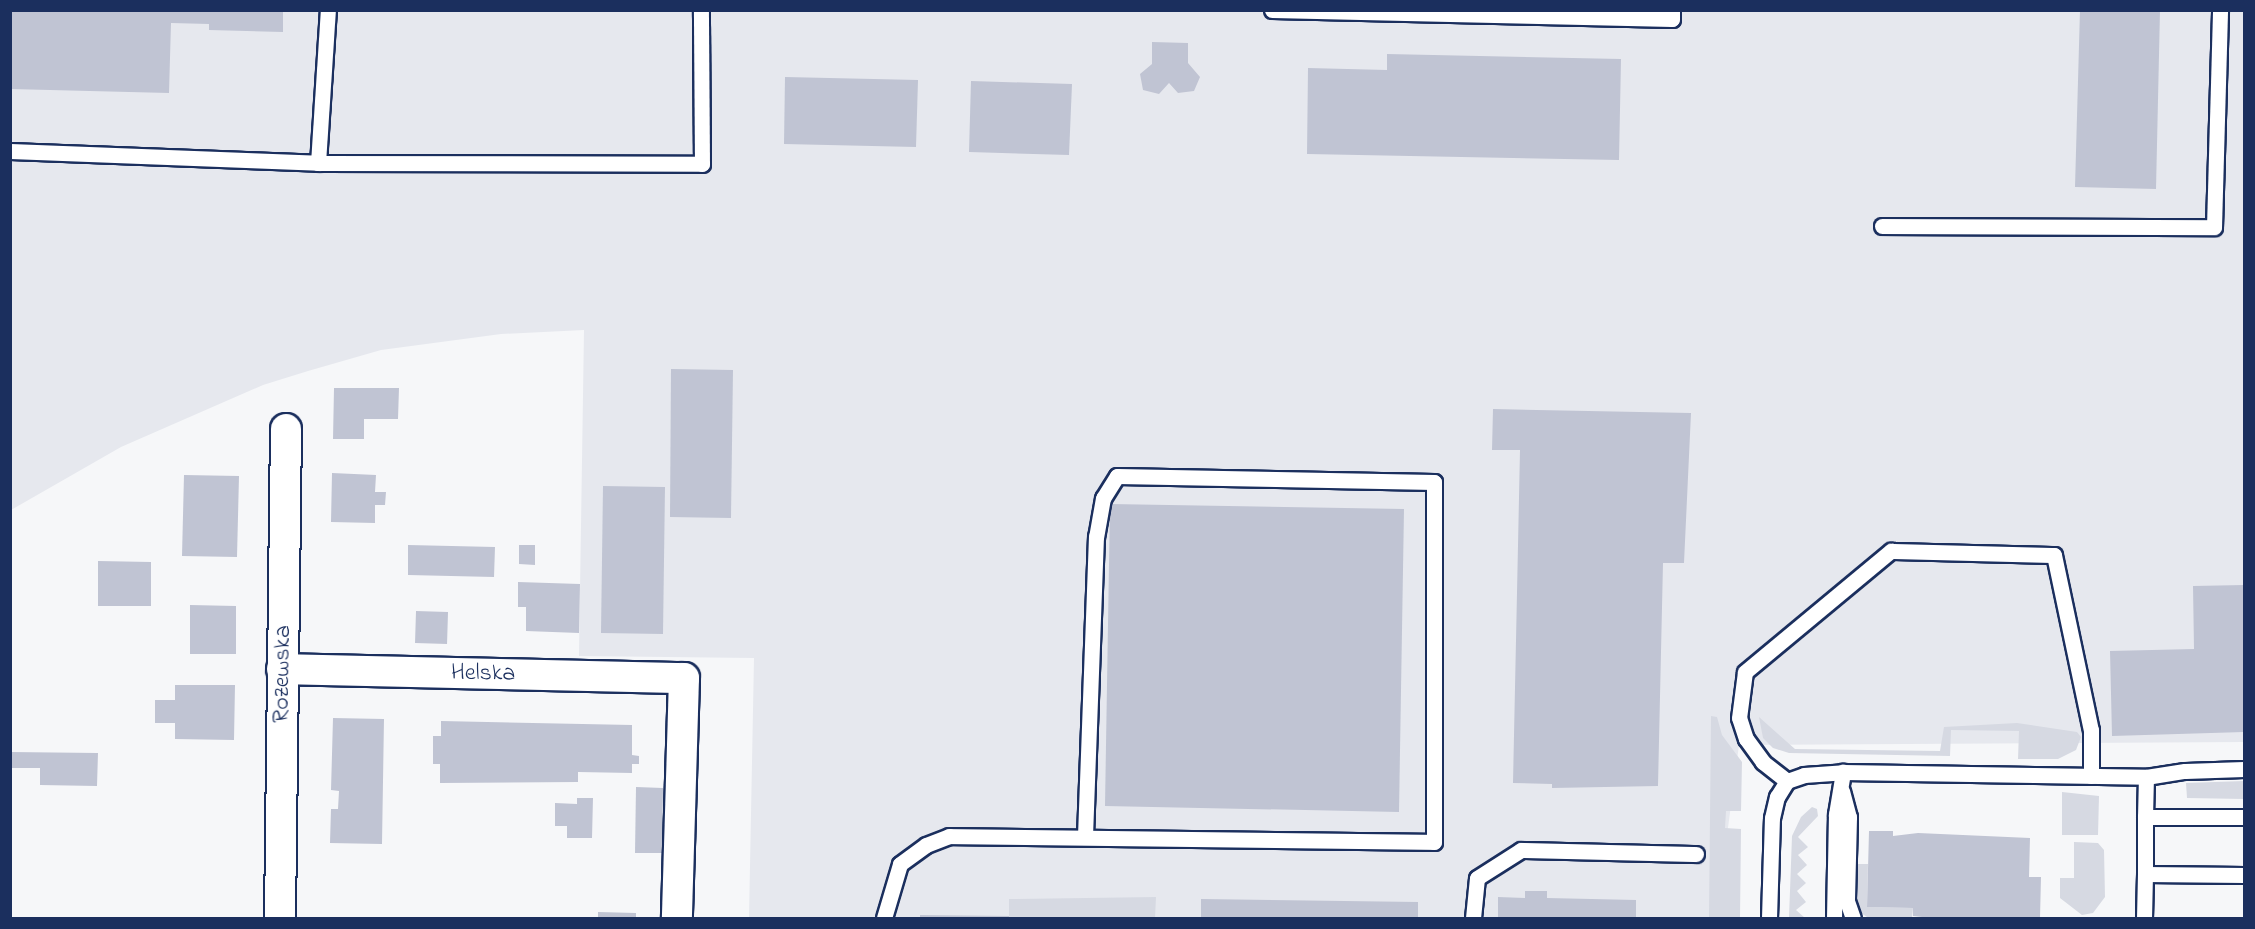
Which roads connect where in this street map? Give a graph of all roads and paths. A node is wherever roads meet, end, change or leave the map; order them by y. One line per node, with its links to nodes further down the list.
1 (328, 10): 7 (lane)
2 (701, 10): 7 (lane)
3 (1272, 10): 4 (lane)
4 (1672, 10)
5 (2220, 10): 8 (lane)
6 (10, 151): 7 (lane)
7 (318, 163)
8 (1882, 226)
9 (286, 429): 10 (street, Rozewska)
10 (282, 669): 23 (street, Rozewska); 24 (street, Helska)
11 (2244, 769): 14 (lane)
12 (1843, 772): 13 (lane); 15 (lane); 16 (lane)
13 (2091, 776): 14 (lane); 15 (lane)
14 (2146, 777): 17 (lane)
15 (1787, 781): 27 (lane)
16 (1842, 791): 28 (lane); 29 (lane)
17 (2145, 817): 18 (lane); 21 (lane)
18 (2244, 817)
19 (1085, 837): 19 (lane); 25 (lane)
20 (1696, 854): 26 (lane)
21 (2145, 874): 22 (lane); 30 (lane)
22 (2244, 875)
23 (280, 918)
24 (677, 918)
25 (884, 918)
26 (1473, 918)
27 (1769, 918)
28 (1834, 918)
29 (1853, 918)
30 (2144, 918)

